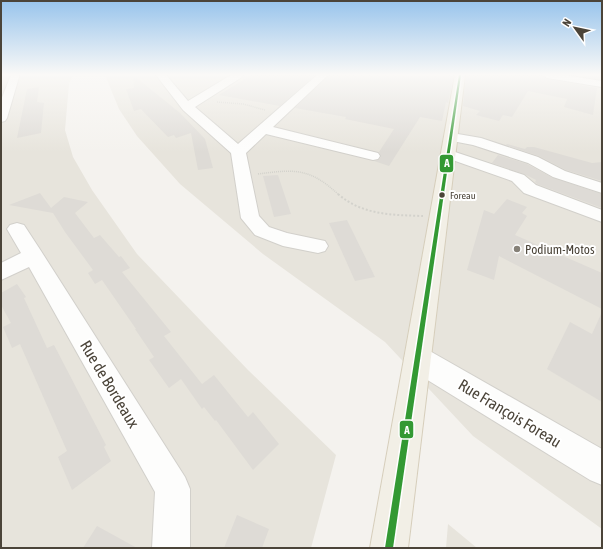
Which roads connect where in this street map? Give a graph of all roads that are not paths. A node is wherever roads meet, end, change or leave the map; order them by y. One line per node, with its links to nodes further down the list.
1 (8, 101): 7 (street)
2 (182, 101): 6 (street)
3 (197, 101): 6 (street)
4 (295, 101): 8 (street)
5 (457, 101): 9 (main road)
6 (187, 107): 11 (street)
7 (1, 117)
8 (262, 129): 11 (street); 13 (street)
9 (452, 137): 10 (street); 12 (main road)
10 (497, 148): 14 (street); 15 (street)
11 (238, 152): 18 (street)
12 (449, 154): 14 (street); 21 (main road)
13 (373, 156)
14 (482, 165): 16 (street)
15 (602, 188)
16 (602, 216)
17 (17, 229): 19 (street, Rue de Bordeaux)
18 (318, 246)
19 (34, 256): 20 (street); 23 (street, Rue de Bordeaux)
20 (1, 272)
21 (418, 359): 22 (street, Rue François Foreau); 24 (main road)
22 (602, 468)
23 (171, 548)
24 (390, 548)

